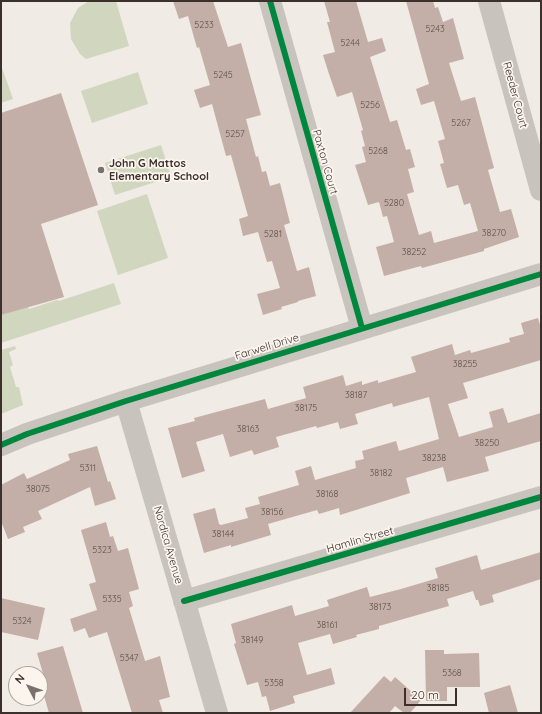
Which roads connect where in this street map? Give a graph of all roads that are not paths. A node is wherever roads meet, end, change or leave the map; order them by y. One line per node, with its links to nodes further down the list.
1 (270, 1): 5 (street, Paxton Court)
2 (489, 1): 3 (street, Reeder Court)
3 (541, 190)
4 (541, 274): 5 (street, Farwell Drive)
5 (362, 328): 6 (street, Farwell Drive)
6 (126, 401): 7 (street, Farwell Drive); 9 (street, Nordica Avenue)
7 (1, 445)
8 (541, 497): 9 (street, Hamlin Street)
9 (184, 601): 10 (street, Nordica Avenue)
10 (217, 713)

